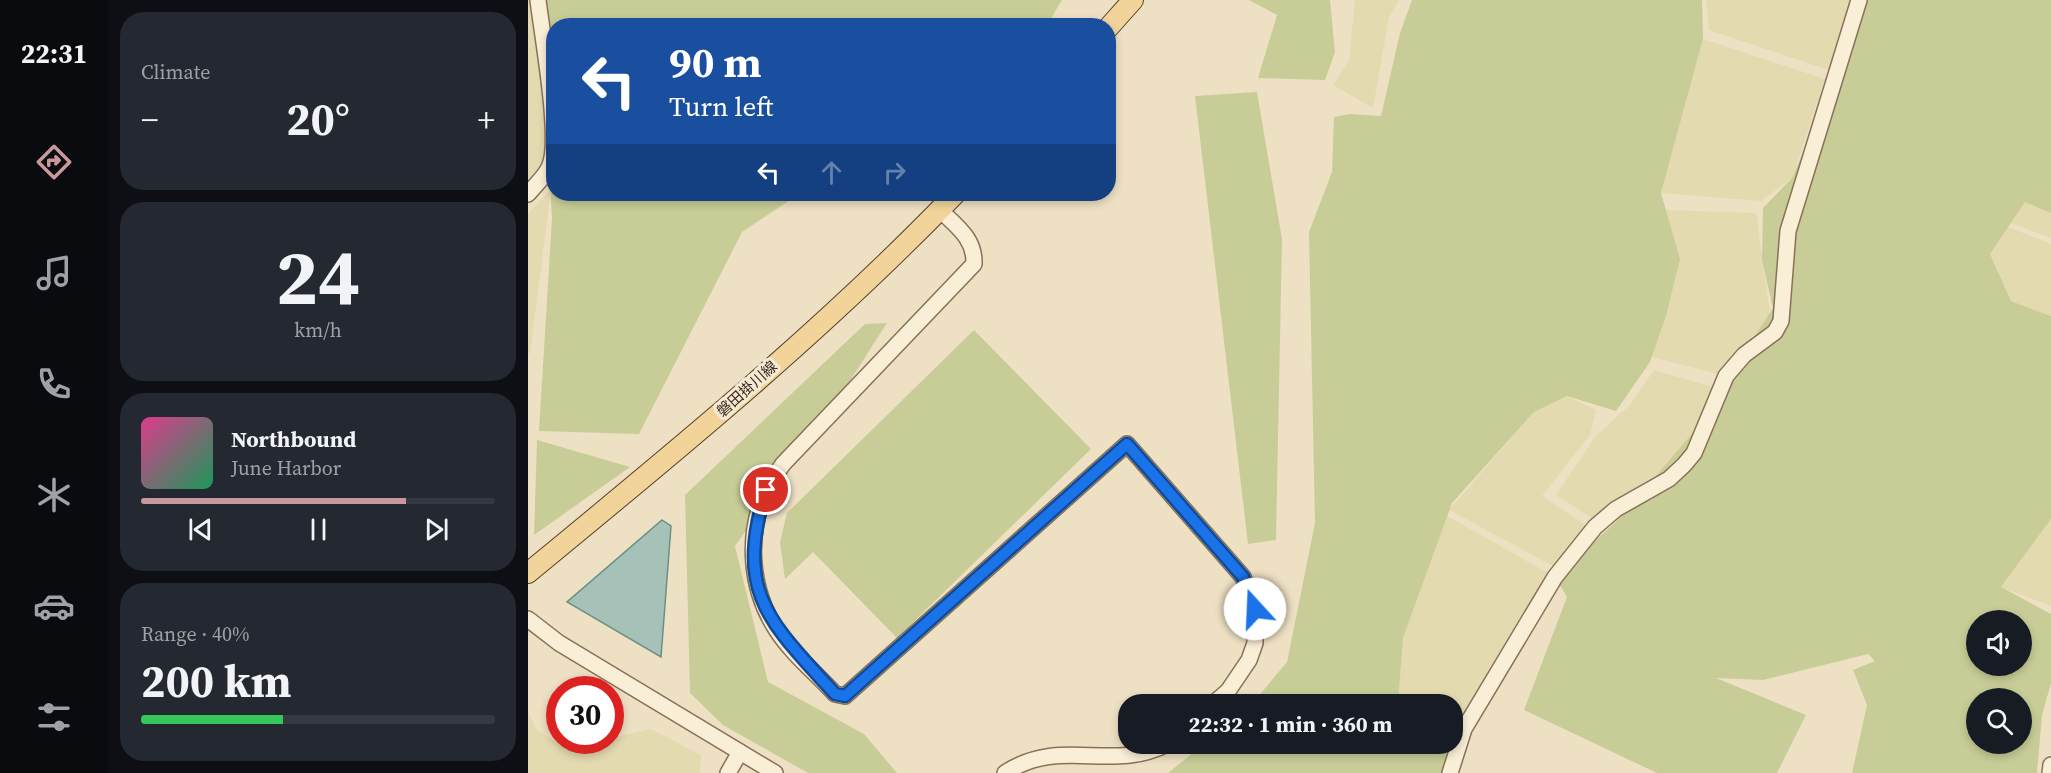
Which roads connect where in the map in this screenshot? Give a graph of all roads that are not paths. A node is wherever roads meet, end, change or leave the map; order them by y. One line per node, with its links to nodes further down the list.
1 (538, 0): 5 (street)
2 (1133, 0): 4 (main road)
3 (1859, 0): 19 (street)
4 (1116, 19)
5 (546, 65)
6 (546, 170): 7 (street)
7 (528, 194)
8 (948, 201): 9 (main road, 磐田掛川線)
9 (939, 209): 10 (main road, 磐田掛川線); 12 (street)
10 (528, 573)
11 (528, 619): 13 (street)
12 (1225, 694)
13 (740, 752): 16 (street); 17 (street)
14 (1145, 754): 18 (street)
15 (2051, 765): 20 (street)
16 (728, 773)
17 (775, 773)
18 (1005, 773)
19 (1450, 773)
20 (2050, 773)

